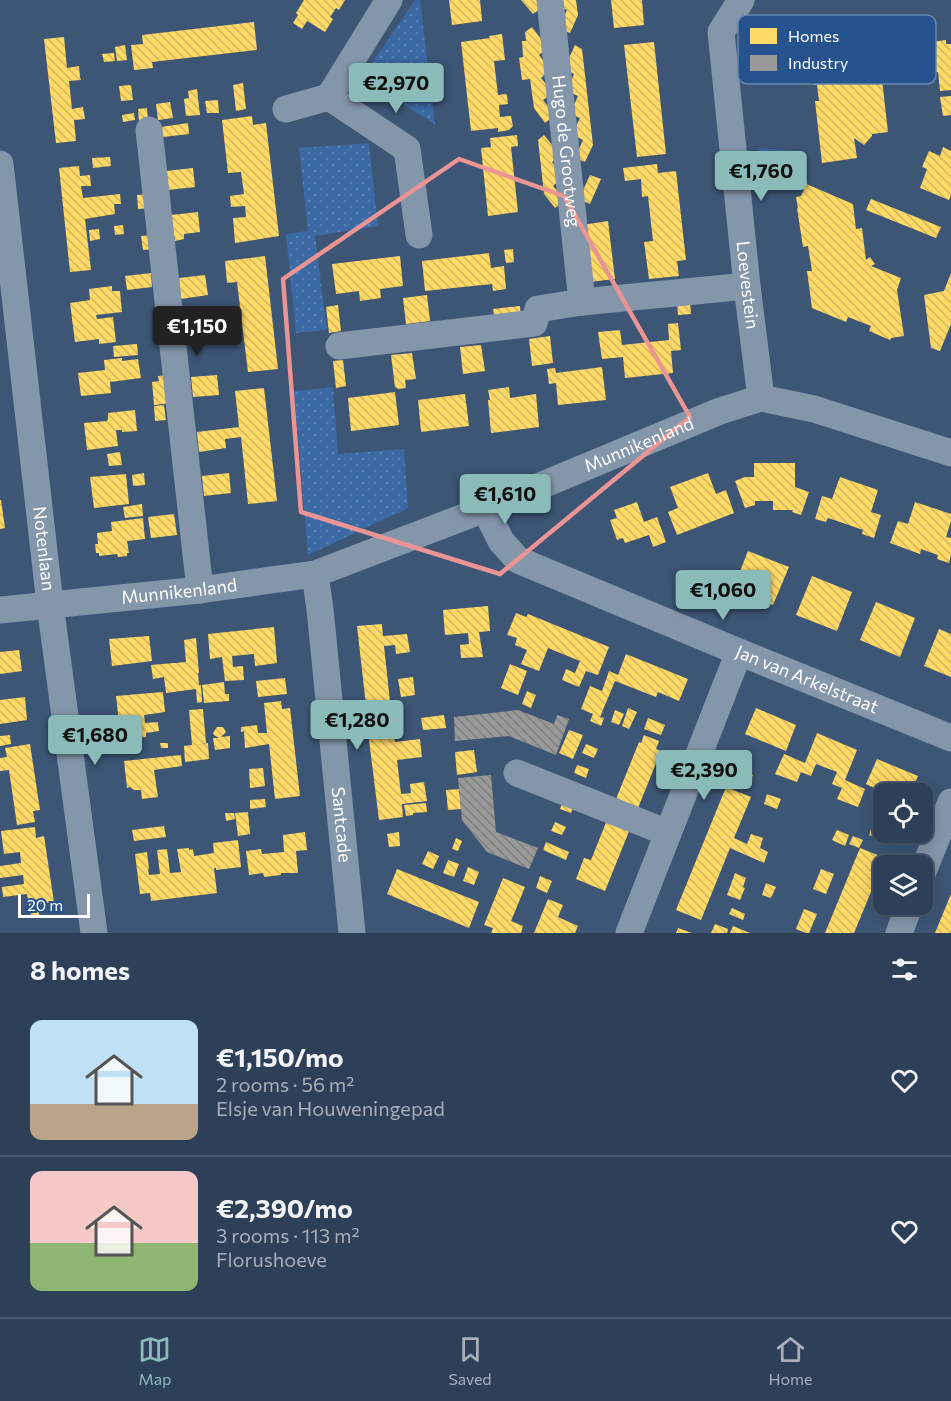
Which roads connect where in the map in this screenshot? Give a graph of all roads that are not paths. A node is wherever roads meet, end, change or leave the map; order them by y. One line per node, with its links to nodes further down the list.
1 (389, 0): 4 (street)
2 (550, 0): 10 (street, Hugo de Grootweg)
3 (741, 0): 9 (street, Loevestein)
4 (329, 97): 5 (street); 8 (street)
5 (286, 109)
6 (149, 130): 16 (street)
7 (0, 164): 17 (street, Notenlaan)
8 (418, 235)
9 (747, 286): 10 (street); 12 (street, Loevestein)
10 (582, 302): 11 (street)
11 (339, 346)
12 (760, 398): 13 (street, Munnikenland); 14 (street, Munnikenland)
13 (951, 453)
14 (485, 509): 15 (street, Munnikenland); 19 (street, Jan van Arkelstraat)
15 (315, 574): 16 (street, Munnikenland); 27 (street, Santcade)
16 (200, 590): 17 (street, Munnikenland)
17 (50, 604): 18 (street, Munnikenland); 26 (street, Notenlaan)
18 (0, 610)
19 (739, 652): 20 (street, Jan van Arkelstraat); 23 (street)
20 (951, 738)
21 (517, 773): 23 (street)
22 (951, 801): 24 (street)
23 (668, 833): 28 (street)
24 (930, 855)
25 (905, 915): 29 (street)
26 (94, 933)
27 (352, 933)
28 (629, 933)
29 (898, 933)

